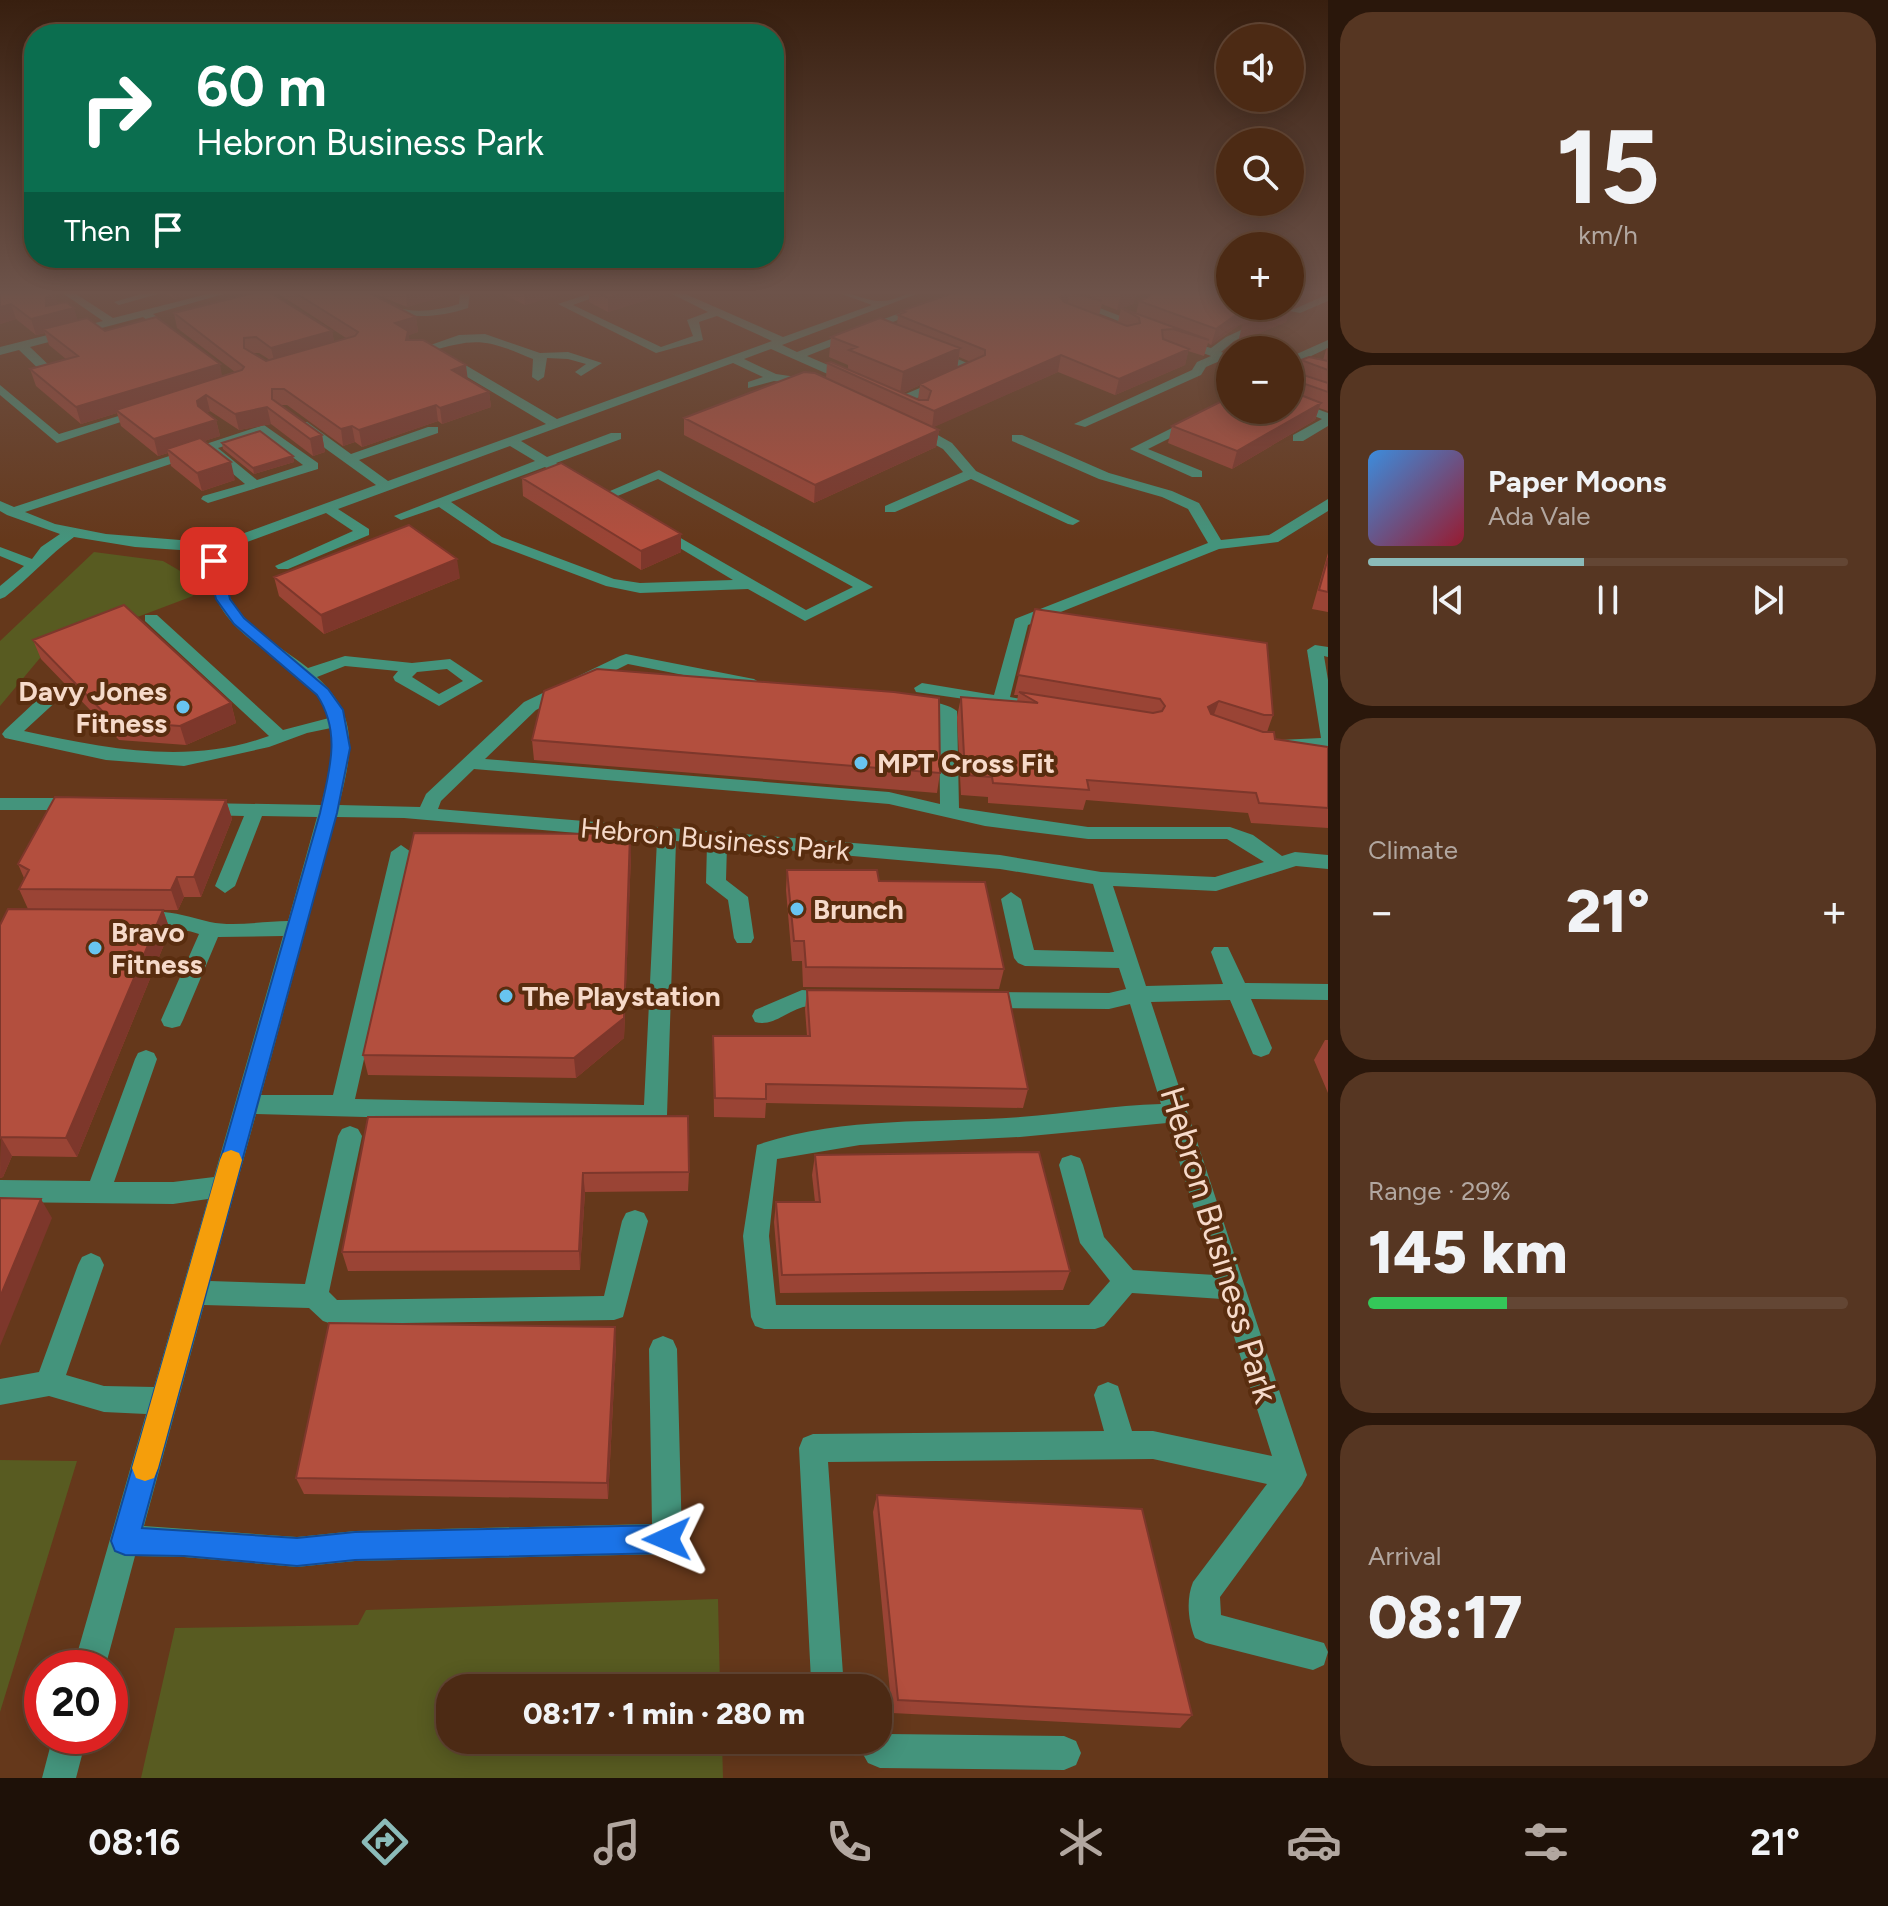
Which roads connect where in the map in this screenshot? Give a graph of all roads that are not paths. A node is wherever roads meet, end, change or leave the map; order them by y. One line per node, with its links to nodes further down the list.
1 (471, 375): 21 (street)
2 (690, 375): 21 (street)
3 (768, 375): 7 (street)
4 (840, 375): 8 (street)
5 (961, 375): 13 (street)
6 (1190, 375): 22 (street)
7 (773, 377): 9 (street); 11 (street)
8 (861, 384)
9 (752, 385)
10 (0, 389): 14 (street)
11 (833, 391)
12 (887, 395): 13 (street)
13 (900, 401): 17 (street)
14 (163, 406)
15 (1304, 409): 19 (street)
16 (1216, 410): 34 (street)
17 (922, 411)
18 (292, 418): 31 (street)
19 (1328, 419): 28 (street)
20 (904, 423): 33 (street)
21 (556, 424): 29 (street)
22 (1080, 424)
23 (219, 425): 26 (street)
24 (433, 430): 31 (street)
25 (616, 436): 32 (street)
26 (236, 438): 30 (street); 35 (street)
27 (1017, 438): 47 (street)
28 (1298, 438)
29 (511, 441): 32 (street); 36 (street)
30 (207, 447): 35 (street); 40 (street)
31 (349, 459): 36 (street)
32 (546, 462): 38 (street); 52 (street)
33 (971, 474): 42 (street); 45 (street)
34 (1197, 474)
35 (255, 485): 37 (street)
36 (386, 486): 41 (street)
37 (208, 499)
38 (440, 501): 43 (street); 52 (street)
39 (1328, 503): 47 (street)
40 (6, 508): 46 (street)
41 (327, 508): 48 (street); 51 (street)
42 (890, 509)
43 (401, 516)
44 (643, 521): 52 (street)
45 (1073, 521)
46 (73, 531): 48 (street); 50 (street)
47 (1216, 545): 61 (street)
48 (218, 548): 57 (street)
49 (0, 551): 50 (street)
50 (35, 565): 53 (street)
51 (283, 566)
52 (750, 584)
53 (0, 594)
54 (151, 618): 66 (street)
55 (1328, 652): 65 (street)
56 (412, 668): 57 (street)
57 (304, 676): 64 (street)
58 (776, 687): 69 (street)
59 (922, 688): 61 (street)
60 (55, 693): 66 (street)
61 (1001, 701): 63 (street)
62 (892, 703): 74 (street)
63 (1045, 708)
64 (338, 722): 66 (street); 75 (street)
65 (1328, 735)
66 (281, 737)
67 (1328, 743): 68 (street)
68 (1263, 746)
69 (470, 763): 74 (street); 76 (street)
70 (0, 804): 71 (street)
71 (96, 805)
72 (182, 808): 73 (street, Hebron Business Park)
73 (255, 811): 75 (street, Hebron Business Park); 83 (street)
74 (950, 812): 81 (street)
75 (328, 813): 76 (street, Hebron Business Park); 86 (street)
76 (427, 814): 77 (street, Hebron Business Park)
77 (667, 836): 78 (street, Hebron Business Park); 101 (street)
78 (717, 841): 82 (street, Hebron Business Park); 88 (street)
79 (401, 852): 101 (street)
80 (1328, 862): 81 (street, Hebron Business Park)
81 (1280, 864): 82 (street, Hebron Business Park)
82 (1101, 879): 90 (street, Hebron Business Park)
83 (225, 886)
84 (1011, 899): 90 (street)
85 (122, 920): 87 (street)
86 (296, 928): 87 (street); 100 (street)
87 (211, 930): 97 (street)
88 (744, 938)
89 (1221, 952): 91 (street)
90 (1129, 960): 93 (street, Hebron Business Park)
91 (1238, 992): 92 (street); 93 (street); 98 (street)
92 (1328, 992)
93 (1140, 994): 95 (street); 102 (street, Hebron Business Park)
94 (848, 999): 96 (street)
95 (971, 1000)
96 (763, 1016)
97 (172, 1020)
98 (1261, 1048)
99 (146, 1059): 107 (street)
100 (247, 1104): 101 (street); 105 (street)
101 (342, 1105)
102 (1178, 1113): 110 (street); 111 (street, Hebron Business Park)
103 (350, 1136): 113 (street)
104 (1071, 1165): 110 (street)
105 (224, 1186): 107 (street); 112 (street)
106 (0, 1191): 107 (street)
107 (98, 1192)
108 (635, 1221): 113 (street)
109 (91, 1265): 115 (street)
110 (1126, 1281): 111 (street)
111 (1233, 1288): 120 (street, Hebron Business Park)
112 (194, 1293): 113 (street); 118 (street)
113 (315, 1296)
114 (663, 1349): 121 (street)
115 (49, 1383): 116 (street); 118 (street)
116 (0, 1392)
117 (1108, 1395): 119 (street)
118 (164, 1401): 121 (street)
119 (1122, 1445): 120 (street); 124 (street)
120 (1292, 1475): 123 (street)
121 (125, 1541): 122 (street)
122 (94, 1650)
123 (1313, 1654)
124 (827, 1674)
125 (892, 1751): 126 (street)
126 (1064, 1753)
127 (65, 1754): 128 (street)
128 (59, 1778)

